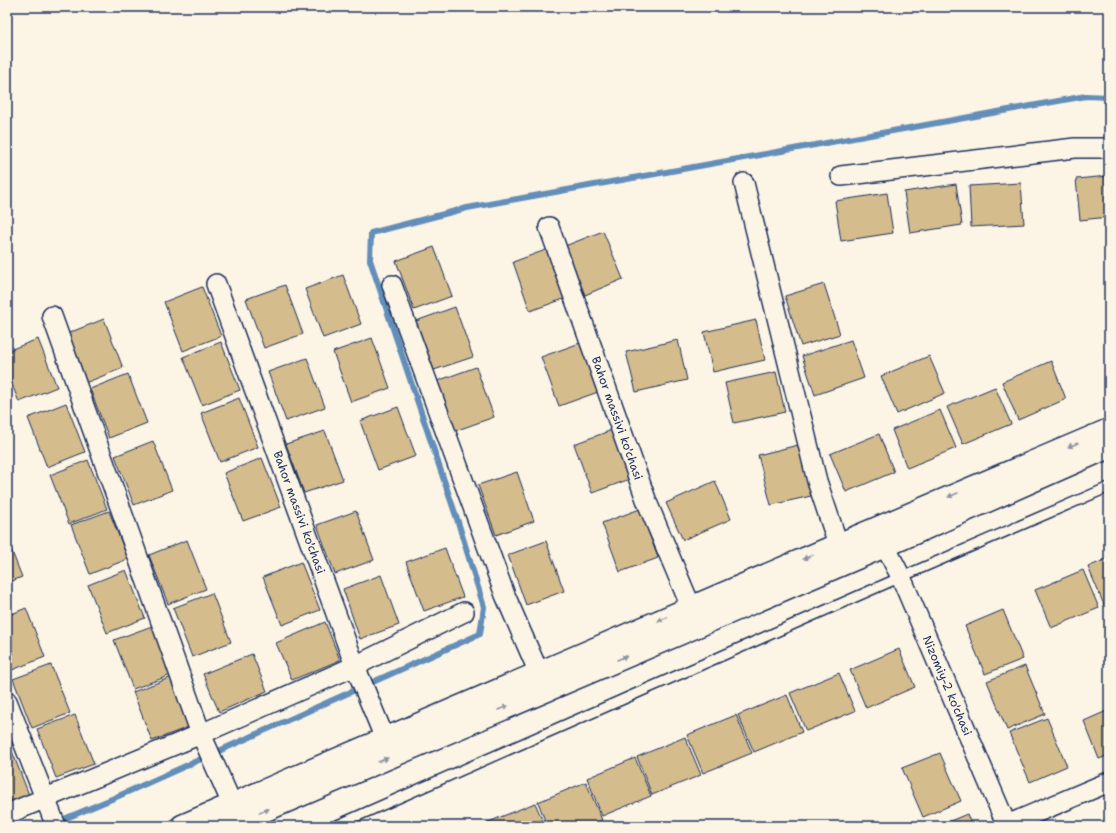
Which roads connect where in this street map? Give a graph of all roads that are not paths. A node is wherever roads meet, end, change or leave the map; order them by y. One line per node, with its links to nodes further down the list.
1 (1109, 148): 2 (street)
2 (841, 176)
3 (744, 182): 11 (street)
4 (549, 227): 14 (street, Bahor massivi ko'chasi)
5 (216, 284): 16 (street, Bahor massivi ko'chasi)
6 (392, 285): 17 (street)
7 (52, 316): 19 (street)
8 (1109, 430): 11 (main road, one-way to 11)
9 (1109, 448): 12 (main road)
10 (1109, 487): 13 (lane)
11 (838, 544): 14 (main road, one-way to 14)
12 (885, 546): 13 (street, Nizomiy-2 ko'chasi); 27 (main road, one-way to 12)
13 (901, 577): 28 (lane); 29 (street, Nizomiy-2 ko'chasi)
14 (691, 608): 17 (main road, one-way to 17)
15 (464, 612): 16 (street)
16 (356, 666): 19 (street); 20 (street, Bahor massivi ko'chasi)
17 (539, 673): 20 (main road)
18 (7, 701): 22 (street)
19 (201, 734): 22 (street); 23 (street)
20 (385, 739): 23 (main road)
21 (1109, 782): 29 (street)
22 (45, 798): 24 (street); 25 (street)
23 (232, 804): 26 (main road)
24 (7, 814)
25 (56, 826)
26 (182, 826)
27 (228, 826)
28 (334, 826)
29 (1007, 826)

